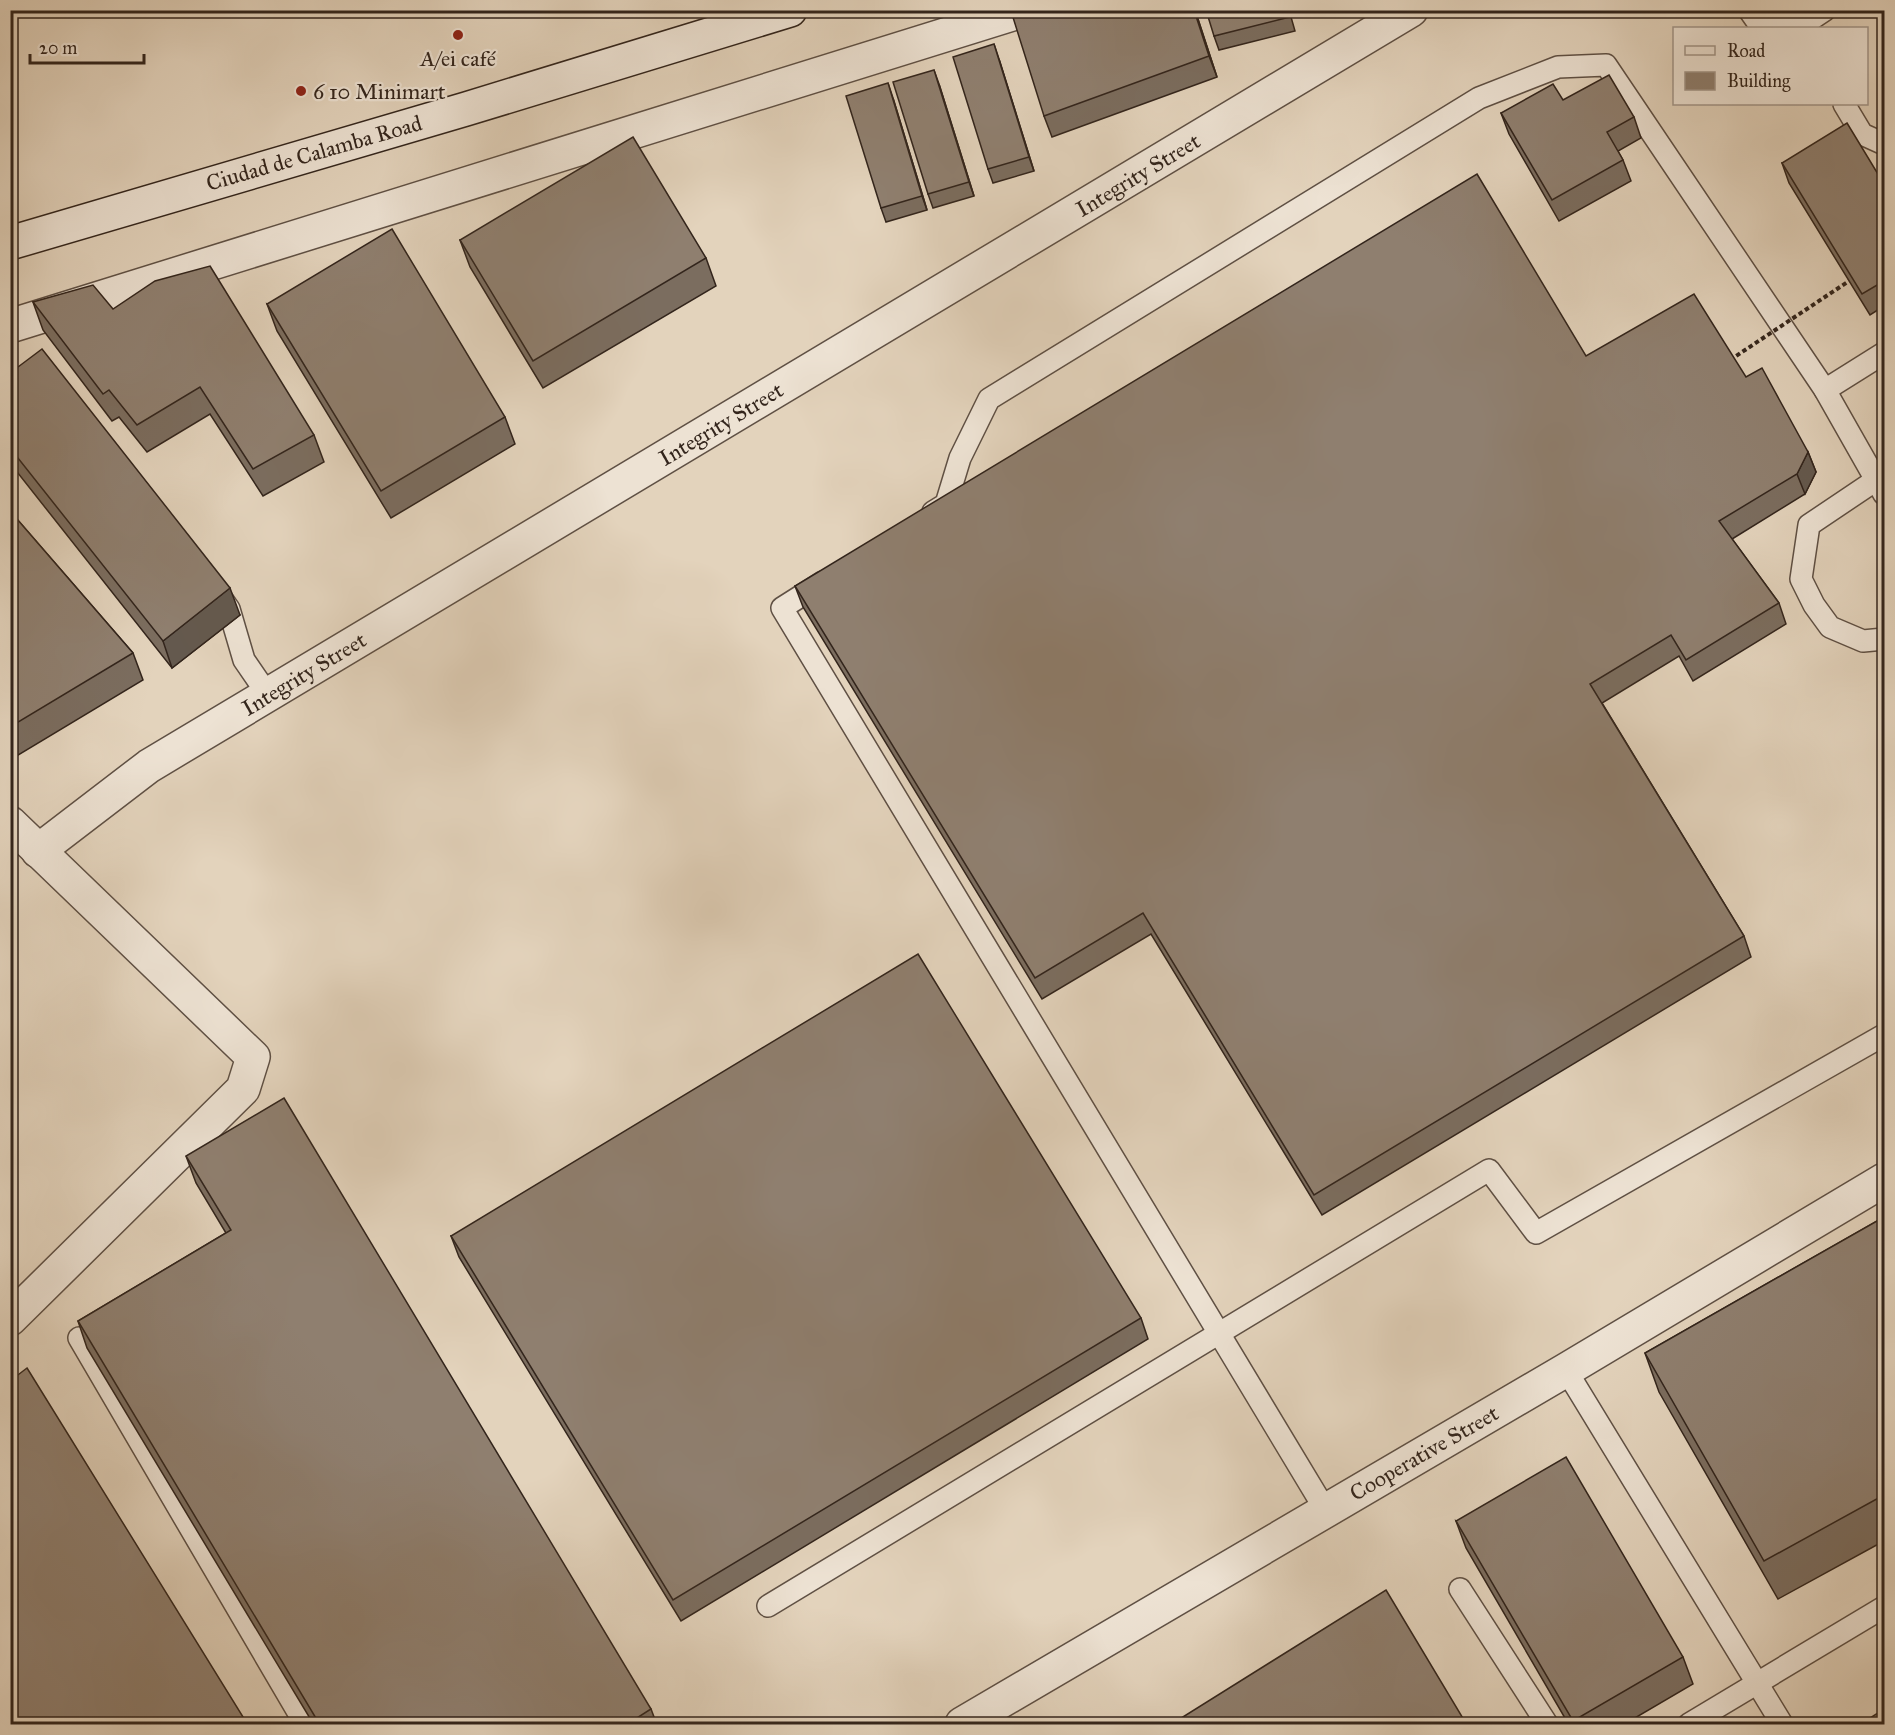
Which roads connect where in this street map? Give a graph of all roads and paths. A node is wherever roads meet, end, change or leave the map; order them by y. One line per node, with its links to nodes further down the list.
1 (790, 10): 6 (street, Ciudad de Calamba Road)
2 (1025, 10): 13 (street)
3 (1411, 10): 22 (street, Integrity Street)
4 (1749, 10): 7 (lane)
5 (1825, 10): 8 (lane)
6 (756, 15): 11 (street, Ciudad de Calamba Road)
7 (1761, 27)
8 (1800, 27)
9 (1845, 105): 10 (lane)
10 (1884, 144)
11 (10, 243)
12 (1849, 281): 15 (path, bridge)
13 (10, 326)
14 (1884, 353): 16 (lane)
15 (1730, 360)
16 (1825, 390): 17 (lane); 18 (lane)
17 (1880, 487): 21 (lane)
18 (917, 522)
19 (840, 571): 28 (lane)
20 (208, 580): 22 (lane)
21 (1884, 639)
22 (268, 695): 24 (street, Integrity Street)
23 (10, 823): 24 (street)
24 (38, 850): 27 (street)
25 (1884, 1035): 28 (lane)
26 (1884, 1180): 30 (street, Cooperative Street)
27 (10, 1319)
28 (1218, 1335): 31 (lane); 33 (lane)
29 (79, 1338): 36 (lane)
30 (1566, 1370): 31 (street, Cooperative Street); 35 (lane)
31 (1326, 1511): 37 (street, Cooperative Street)
32 (1460, 1589): 38 (lane)
33 (768, 1605)
34 (1884, 1607): 35 (lane)
35 (1757, 1683): 39 (lane); 40 (lane)
36 (305, 1725)
37 (962, 1725)
38 (1548, 1725)
39 (1689, 1725)
40 (1782, 1725)

